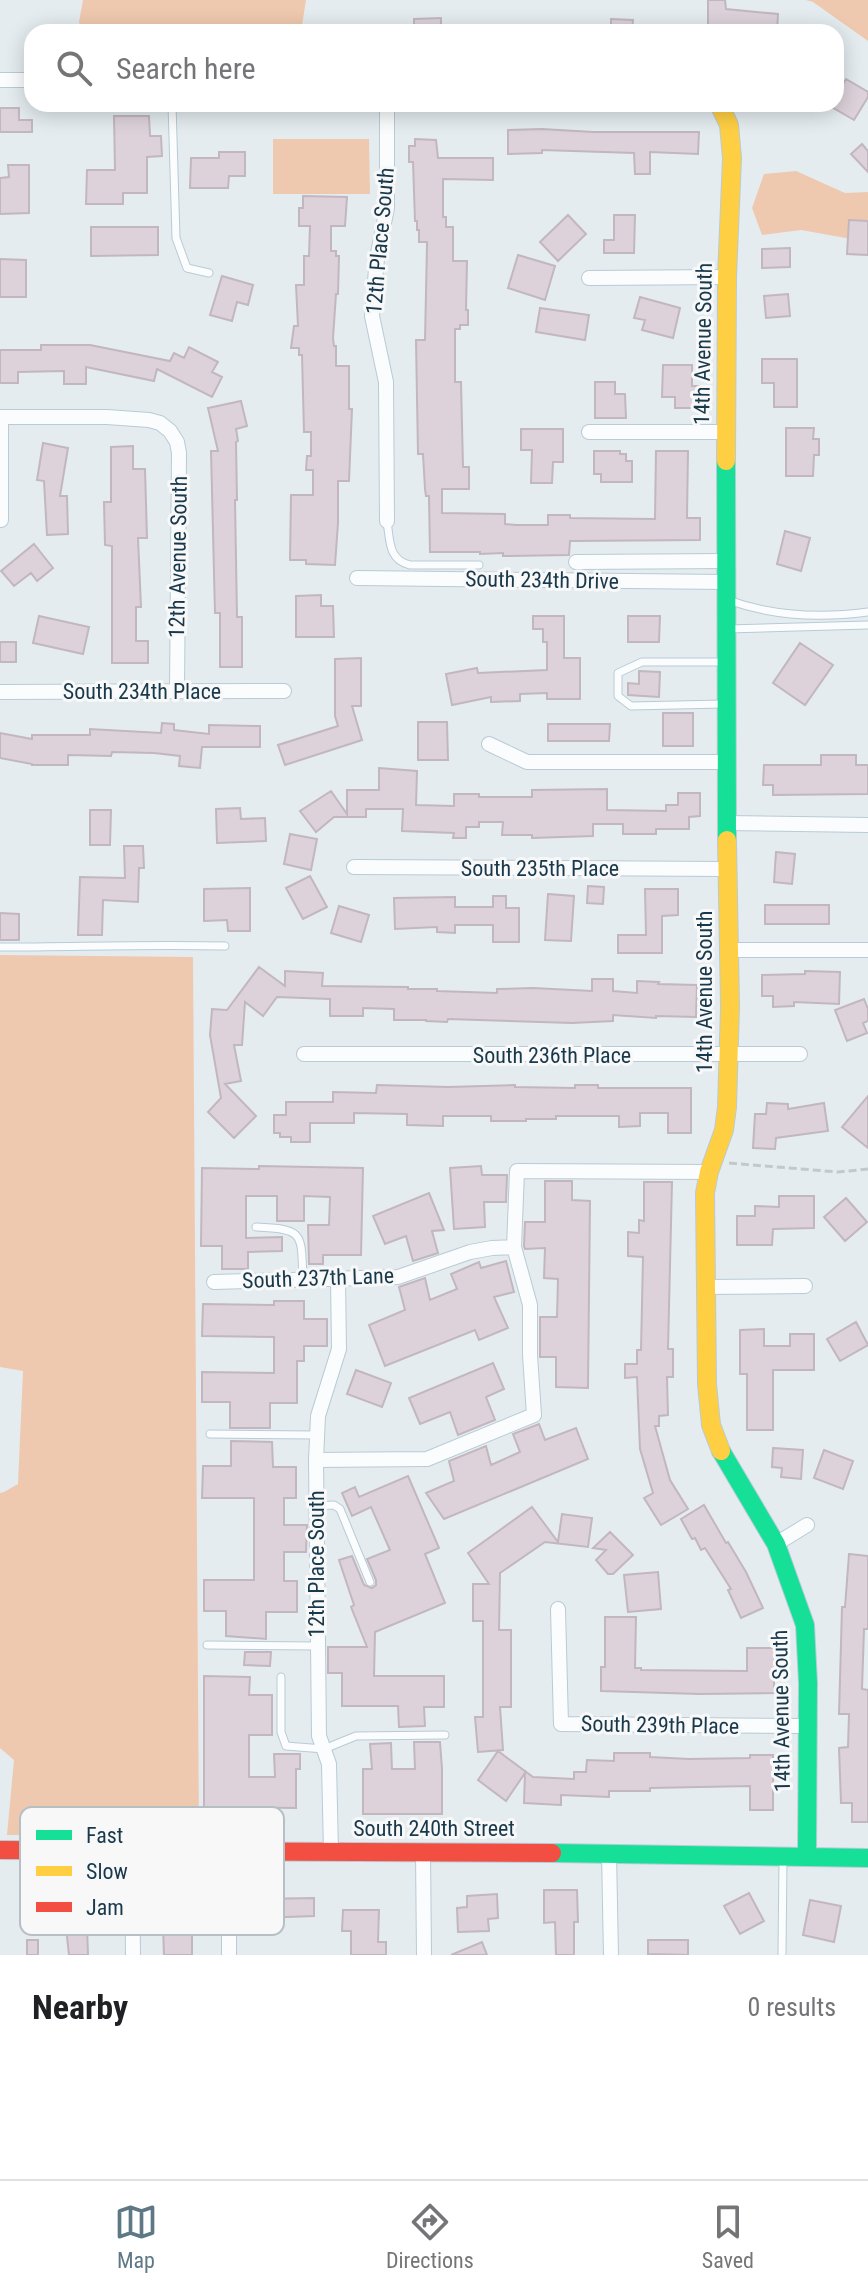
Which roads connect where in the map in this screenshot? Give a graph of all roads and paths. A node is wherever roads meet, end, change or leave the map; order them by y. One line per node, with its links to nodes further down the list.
1 (0, 80): 2 (street)
2 (24, 80)
3 (172, 112): 6 (lane)
4 (387, 112): 13 (street, 12th Place South)
5 (723, 112): 7 (street, 14th Avenue South)
6 (209, 273)
7 (727, 277): 8 (street); 11 (street, 14th Avenue South)
8 (589, 278)
9 (0, 417): 12 (street); 23 (street, 12th Avenue South)
10 (589, 432): 11 (street)
11 (726, 432): 14 (street, 14th Avenue South)
12 (1, 520)
13 (387, 521): 16 (lane)
14 (726, 561): 15 (street); 18 (street, 14th Avenue South)
15 (576, 562)
16 (479, 565)
17 (357, 578): 18 (street, South 234th Drive)
18 (726, 591): 19 (lane); 21 (street, 14th Avenue South)
19 (868, 612)
20 (868, 625): 21 (lane)
21 (726, 629): 22 (street, 14th Avenue South)
22 (725, 662): 26 (street, 14th Avenue South); 26 (lane)
23 (177, 691): 24 (street, South 234th Place); 25 (street, South 234th Place)
24 (284, 691)
25 (0, 692)
26 (725, 704): 28 (street, 14th Avenue South)
27 (489, 744): 28 (street)
28 (725, 762): 29 (street, 14th Avenue South)
29 (726, 823): 30 (street); 32 (street, 14th Avenue South)
30 (868, 825)
31 (354, 867): 32 (street, South 235th Place)
32 (727, 869): 35 (street, 14th Avenue South)
33 (225, 946): 34 (lane)
34 (0, 947)
35 (729, 950): 36 (street); 39 (street, 14th Avenue South)
36 (868, 950)
37 (304, 1054): 39 (street, South 236th Place)
38 (800, 1054): 39 (street, South 236th Place)
39 (727, 1055): 40 (street, 14th Avenue South)
40 (711, 1166): 41 (path); 43 (street); 48 (street, 14th Avenue South)
41 (868, 1169)
42 (256, 1227): 45 (lane)
43 (514, 1247): 44 (street, South 237th Lane); 51 (street)
44 (338, 1279): 45 (street, South 237th Lane); 50 (street, 12th Place South)
45 (303, 1280): 46 (street, South 237th Lane)
46 (214, 1282)
47 (805, 1286): 48 (street)
48 (706, 1287): 54 (street, 14th Avenue South)
49 (210, 1434): 50 (lane)
50 (317, 1435): 51 (street, 12th Place South)
51 (316, 1460): 52 (street, 12th Place South)
52 (316, 1506): 55 (lane); 58 (street, 12th Place South)
53 (807, 1525): 54 (street)
54 (776, 1544): 60 (street, 14th Avenue South)
55 (370, 1582)
56 (558, 1609): 60 (street, South 239th Place)
57 (207, 1645): 58 (lane)
58 (317, 1646): 62 (street, 12th Place South)
59 (281, 1677): 62 (lane)
60 (807, 1726): 70 (street, 14th Avenue South)
61 (445, 1735): 62 (lane)
62 (324, 1749): 66 (street, 12th Place South)
63 (0, 1850): 64 (street, South 240th Street)
64 (20, 1850)
65 (284, 1851): 66 (street, South 240th Street)
66 (331, 1851): 67 (street, South 240th Street)
67 (423, 1853): 68 (street, South 240th Street); 75 (street)
68 (609, 1853): 69 (street, South 240th Street); 76 (street)
69 (783, 1856): 70 (street, South 240th Street); 73 (lane)
70 (807, 1857): 71 (street, South 240th Street)
71 (868, 1858)
72 (133, 1935): 74 (street)
73 (782, 1953)
74 (133, 1955)
75 (424, 1955)
76 (611, 1955)

